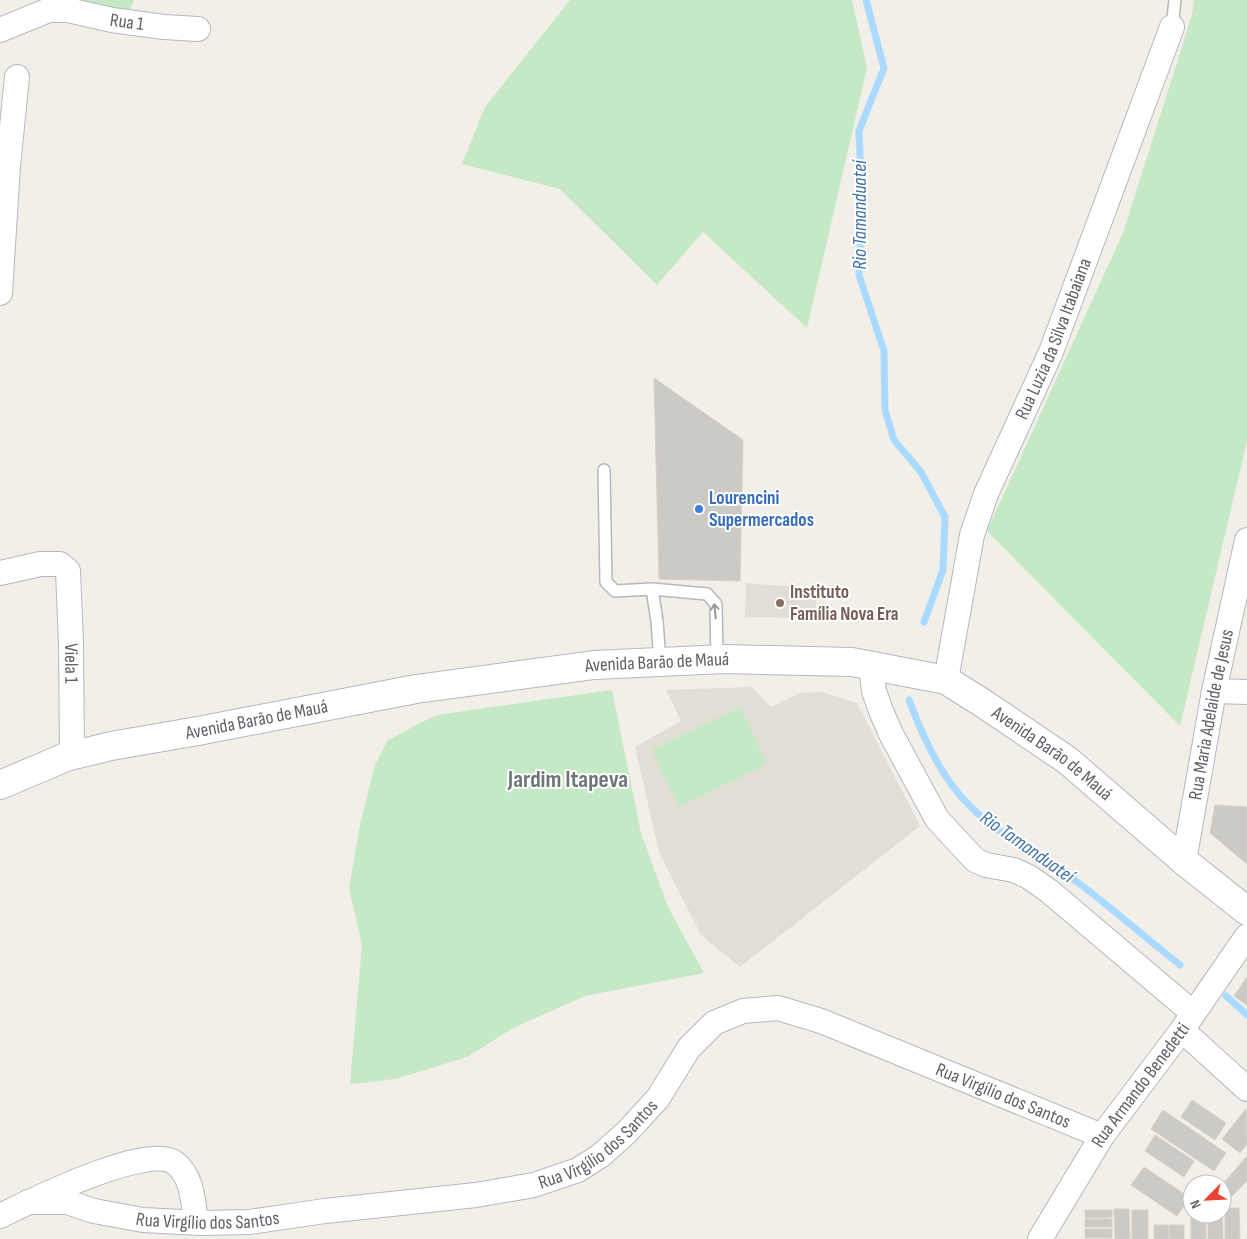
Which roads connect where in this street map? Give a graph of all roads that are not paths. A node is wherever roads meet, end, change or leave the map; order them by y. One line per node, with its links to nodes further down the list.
1 (1175, 0): 2 (lane, Rua Luzia da Silva Itabaiana)
2 (1172, 27): 15 (street, Rua Luzia da Silva Itabaiana)
3 (198, 29): 4 (street, Rua 1)
4 (0, 30)
5 (17, 78): 6 (street)
6 (4, 165): 7 (street)
7 (0, 293)
8 (604, 470): 11 (lane)
9 (1247, 540): 16 (street, Rua Maria Adelaide de Jesus)
10 (0, 573): 18 (street, Viela 1)
11 (652, 589): 12 (lane, one-way to 11); 13 (lane)
12 (717, 660): 13 (street, Avenida Barão de Mauá); 14 (street, Avenida Barão de Mauá)
13 (660, 662): 18 (street, Avenida Barão de Mauá)
14 (871, 665): 15 (street, Avenida Barão de Mauá); 23 (street)
15 (946, 680): 20 (street, Avenida Barão de Mauá)
16 (1214, 690): 17 (street); 20 (street, Rua Maria Adelaide de Jesus)
17 (1247, 692)
18 (72, 755): 19 (street, Avenida Barão de Mauá)
19 (0, 785)
20 (1184, 861): 21 (street, Avenida Barão de Mauá)
21 (1247, 911)
22 (1247, 936): 23 (street, Rua Armando Benedetti)
23 (1187, 1021): 24 (street); 25 (street, Rua Armando Benedetti)
24 (1247, 1089)
25 (1102, 1136): 28 (street, Rua Virgílio dos Santos); 29 (street, Rua Armando Benedetti)
26 (28, 1202): 27 (street); 28 (street, Rua Virgílio dos Santos); 28 (street)
27 (0, 1216)
28 (196, 1222)
29 (1040, 1239)

